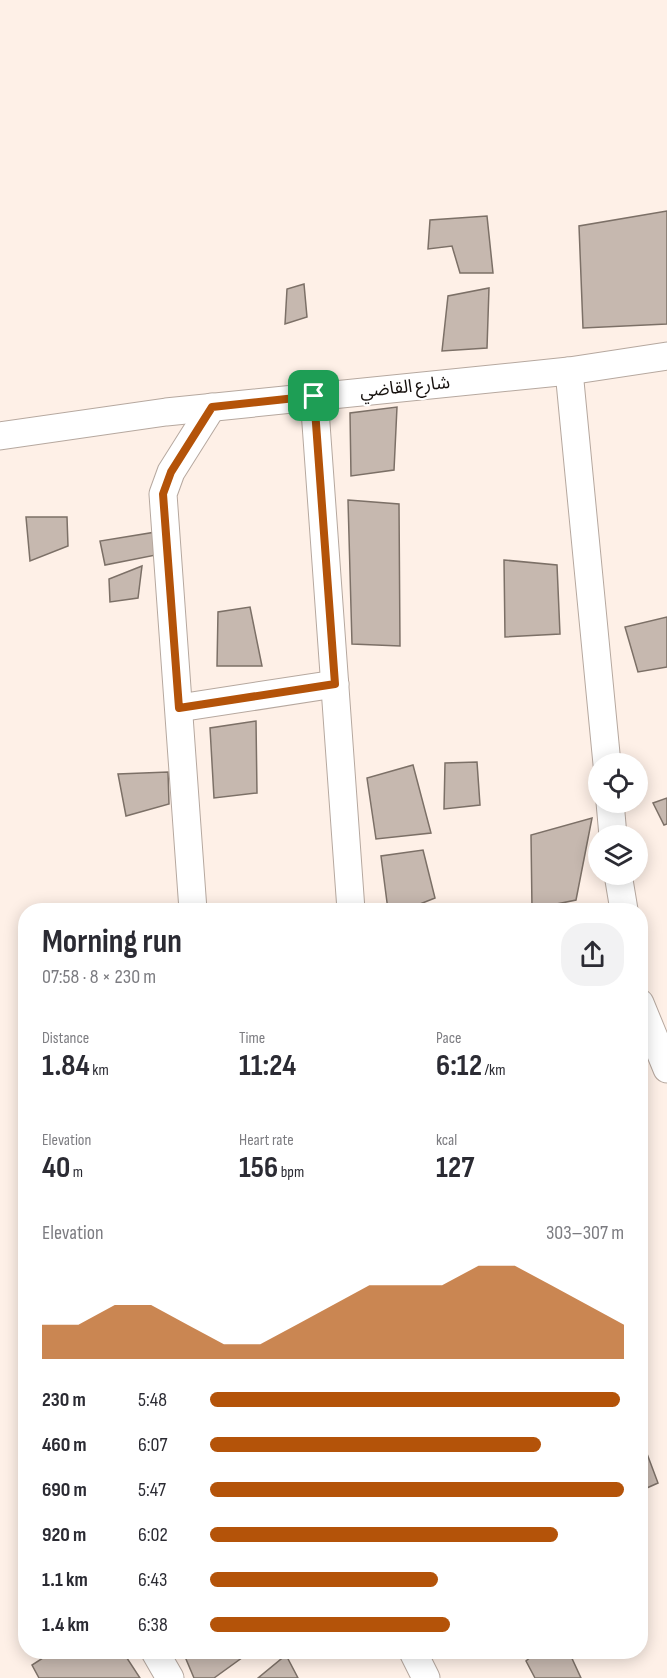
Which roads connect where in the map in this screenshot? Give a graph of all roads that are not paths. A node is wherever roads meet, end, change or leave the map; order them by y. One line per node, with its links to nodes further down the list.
1 (667, 356): 2 (street, شارع القاضي)
2 (569, 371): 3 (street, شارع القاضي); 8 (street)
3 (314, 396): 4 (street, شارع القاضي); 6 (street)
4 (212, 407): 5 (street, شارع القاضي); 7 (street)
5 (0, 436)
6 (335, 684): 7 (street); 11 (street)
7 (179, 708): 10 (street)
8 (606, 753)
9 (620, 885): 12 (street)
10 (193, 903)
11 (351, 903)
12 (623, 903)
13 (648, 1021): 14 (street)
14 (666, 1063)
15 (159, 1659): 17 (street)
16 (416, 1659): 18 (street)
17 (170, 1678)
18 (426, 1678)

